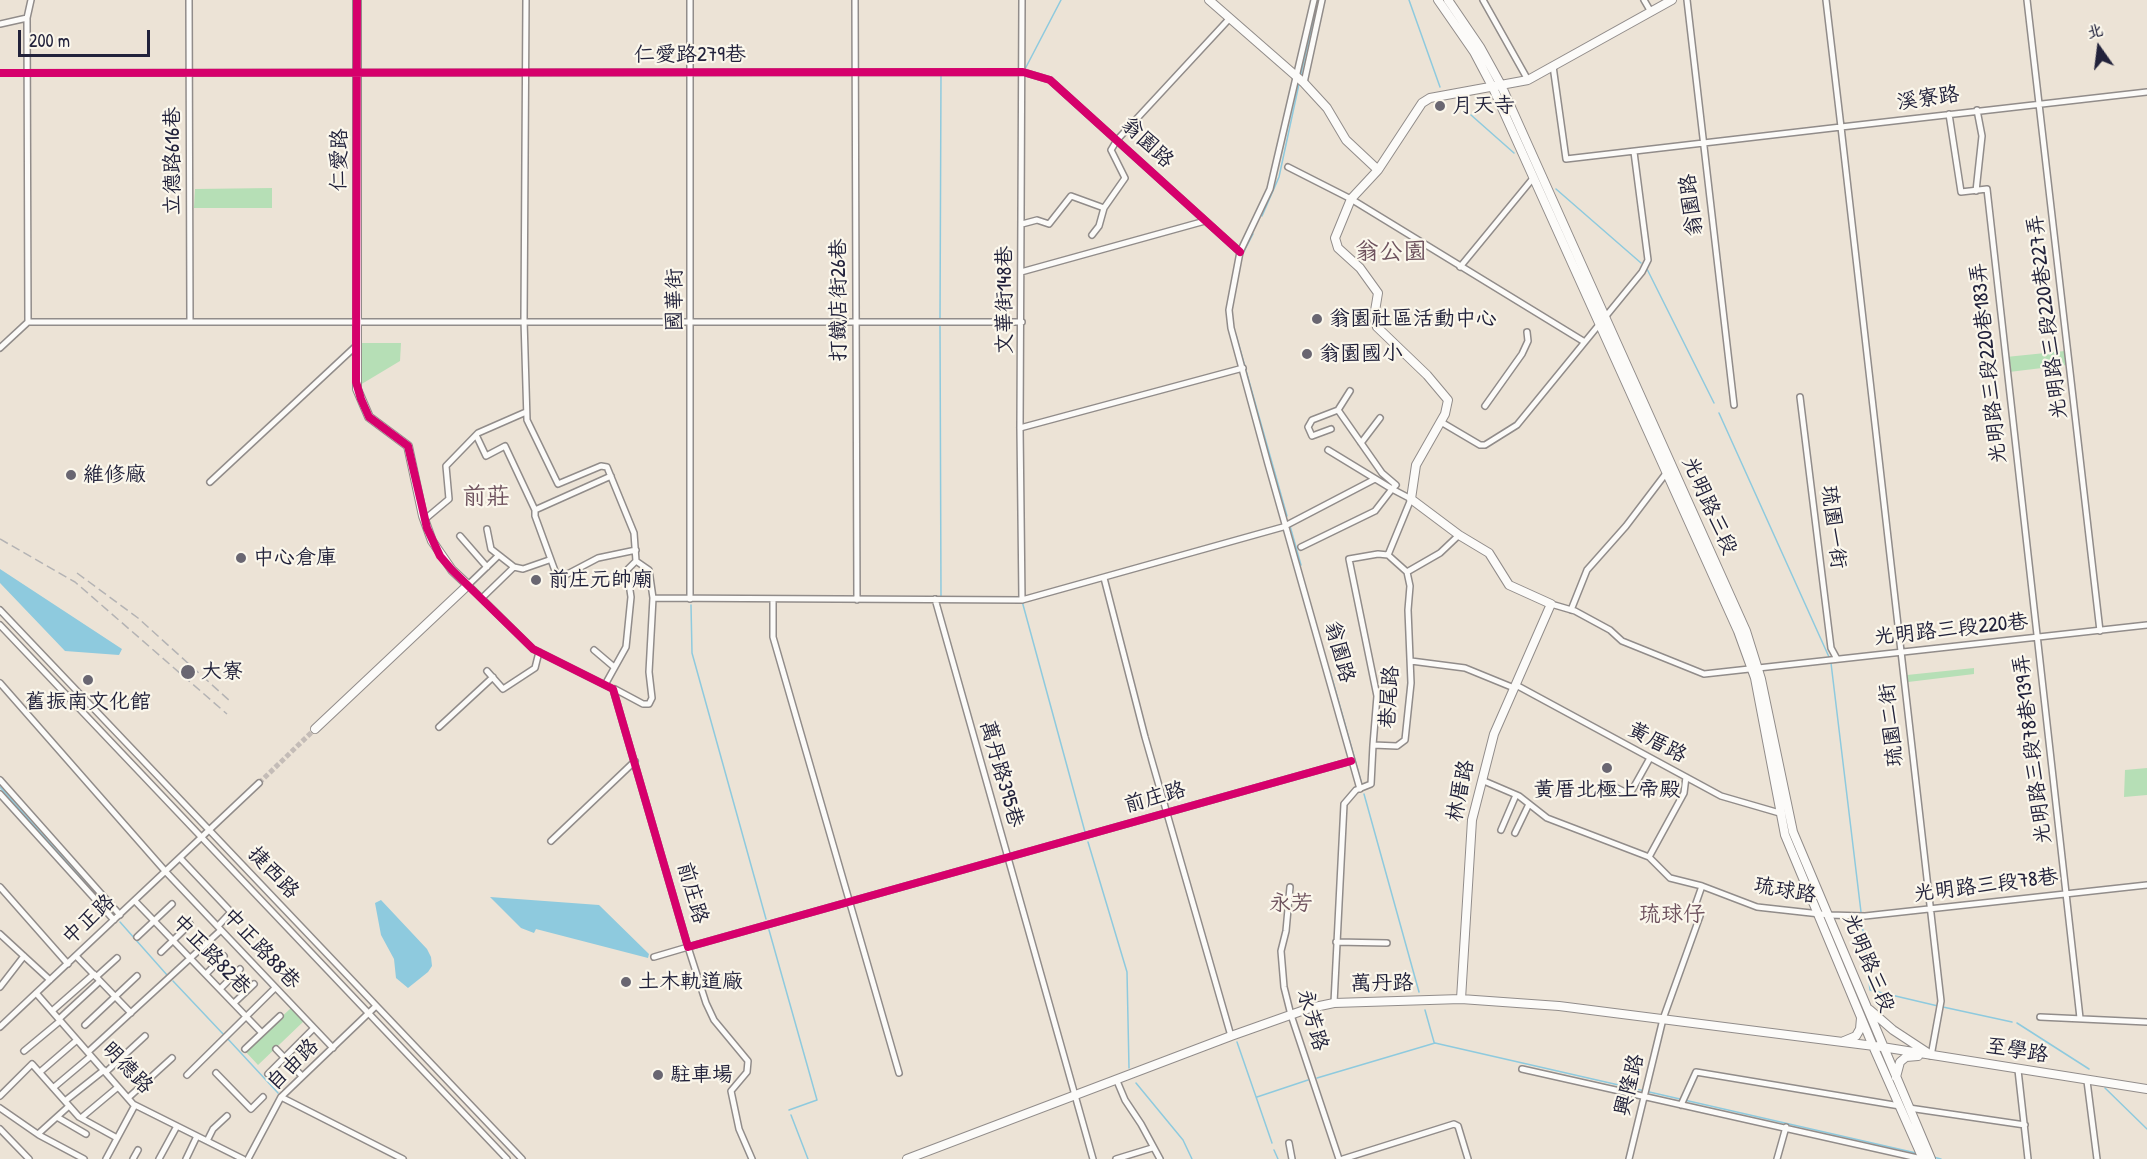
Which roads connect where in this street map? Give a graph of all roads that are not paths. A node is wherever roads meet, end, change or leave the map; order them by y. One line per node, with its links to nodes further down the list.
1 (31, 0): 20 (street)
2 (189, 0): 29 (street, 立德路616巷)
3 (357, 0): 30 (street, 仁愛路)
4 (526, 0): 31 (street)
5 (690, 0): 25 (street, 國華街)
6 (855, 0): 26 (street, 打鐵店街26巷)
7 (1022, 0): 24 (street, 文華街148巷)
8 (1209, 0): 21 (street)
9 (1314, 0): 32 (street, 翁園路)
10 (1322, 0): 34 (street)
11 (1438, 0): 35 (street, 光明路三段)
12 (1448, 0): 35 (street, 光明路三段)
13 (1484, 0): 33 (street)
14 (1644, 0): 19 (street)
15 (1672, 0): 19 (street)
16 (1688, 0): 42 (street, 翁園路)
17 (1826, 0): 40 (street)
18 (2027, 0): 37 (street, 光明路三段220巷227弄)
19 (1651, 12): 23 (street)
20 (27, 18): 22 (street); 28 (street)
21 (1230, 18): 32 (street); 41 (street)
22 (0, 24)
23 (1553, 66): 33 (street); 43 (street, 溪寮路)
24 (1023, 71): 26 (street, 仁愛路279巷); 41 (street, 翁園路); 51 (street, 文華街148巷)
25 (690, 72): 26 (street, 仁愛路279巷); 31 (street, 仁愛路279巷); 60 (street, 國華街)
26 (855, 72): 61 (street, 打鐵店街26巷)
27 (0, 73): 28 (street, 仁愛路279巷)
28 (27, 73): 29 (street, 仁愛路279巷); 62 (street)
29 (190, 73): 30 (street, 仁愛路279巷); 58 (street, 立德路616巷)
30 (358, 74): 31 (street, 仁愛路279巷); 59 (street, 仁愛路)
31 (525, 74): 57 (street)
32 (1296, 77): 34 (street); 53 (street, 翁園路)
33 (1528, 80): 35 (street)
34 (1304, 83): 45 (street)
35 (1497, 87): 45 (street); 46 (street, 光明路三段)
36 (2147, 92): 37 (street, 溪寮路)
37 (2040, 104): 38 (street, 溪寮路); 118 (street, 光明路三段220巷227弄)
38 (1977, 110): 39 (street, 溪寮路); 47 (street)
39 (1949, 114): 40 (street, 溪寮路); 47 (street, 光明路三段220巷183弄)
40 (1841, 127): 42 (street, 溪寮路); 122 (street, 琉園二街)
41 (1117, 140): 49 (street); 50 (street, 翁園路)
42 (1703, 144): 43 (street, 溪寮路); 72 (street, 翁園路)
43 (1634, 152): 56 (street)
44 (1288, 167): 48 (street)
45 (1378, 170): 48 (street)
46 (1537, 175): 54 (street); 56 (street, 光明路三段); 64 (street, 光明路三段)
47 (1976, 190): 119 (street, 光明路三段220巷183弄)
48 (1351, 199): 54 (street); 77 (street)
49 (1104, 208): 51 (street); 52 (street)
50 (1205, 221): 53 (street, 翁園路); 55 (street)
51 (1022, 224): 55 (street, 文華街148巷)
52 (1092, 235)
53 (1240, 252): 69 (street, 翁園路)
54 (1460, 267): 66 (street)
55 (1021, 272): 63 (street, 文華街148巷)
56 (1605, 316): 64 (street); 83 (street, 光明路三段)
57 (524, 320): 59 (street); 60 (street); 75 (street)
58 (190, 321): 59 (street); 62 (street)
59 (357, 321): 67 (street)
60 (692, 321): 61 (street); 108 (street, 國華街)
61 (856, 321): 63 (street); 111 (street, 打鐵店街26巷)
62 (28, 322): 68 (street)
63 (1022, 322): 78 (street, 文華街148巷)
64 (1598, 325): 66 (street); 83 (street, 光明路三段)
65 (1527, 332): 73 (street)
66 (1583, 341): 77 (street)
67 (357, 345): 86 (street); 90 (street)
68 (0, 348)
69 (1243, 368): 78 (street); 91 (street, 翁園路)
70 (1350, 391): 74 (street)
71 (1800, 397): 123 (street, 琉園一街)
72 (1734, 405)
73 (1485, 406)
74 (1338, 410): 79 (street); 81 (street)
75 (526, 412): 80 (street); 84 (street)
76 (1380, 418): 81 (street)
77 (1441, 422): 88 (street)
78 (1020, 428): 112 (street, 文華街148巷)
79 (1330, 429)
80 (477, 437): 89 (street); 90 (street)
81 (1362, 442): 87 (street)
82 (1328, 450): 85 (street)
83 (1669, 469): 115 (street); 126 (street, 光明路三段)
84 (611, 476): 89 (street); 96 (street)
85 (1375, 479): 87 (street); 91 (street)
86 (210, 482)
87 (1392, 489): 88 (street); 95 (street)
88 (1411, 499): 93 (street); 97 (street)
89 (535, 510): 99 (street)
90 (424, 520): 105 (street)
91 (1286, 525): 104 (street); 138 (street, 翁園路)
92 (487, 529): 98 (street)
93 (1459, 535): 103 (street); 113 (street)
94 (460, 536): 101 (street)
95 (1301, 547)
96 (636, 550): 99 (street); 100 (street)
97 (1388, 555): 103 (street); 135 (street, 翁園路)
98 (498, 556): 101 (street); 102 (street)
99 (549, 560): 102 (street)
100 (636, 561): 107 (street); 125 (street)
101 (487, 567): 105 (street)
102 (514, 567): 106 (street)
103 (1407, 572): 124 (street, 巷尾路)
104 (1104, 579): 112 (street); 148 (street)
105 (468, 585): 106 (street); 134 (street)
106 (482, 598): 121 (street)
107 (653, 598): 108 (street); 132 (street)
108 (690, 599): 109 (street)
109 (773, 599): 111 (street); 165 (street)
110 (935, 599): 111 (street); 112 (street); 157 (street, 萬丹路395巷)
111 (856, 600)
112 (1020, 600)
113 (1551, 604): 115 (street); 131 (street, 林厝路)
114 (0, 610): 150 (street, 捷西路)
115 (1571, 610): 126 (street)
116 (0, 625): 153 (street, 捷西路)
117 (2147, 626): 118 (street, 光明路三段220巷)
118 (2100, 631): 119 (street, 光明路三段220巷)
119 (2037, 637): 122 (street, 光明路三段220巷); 163 (street, 光明路三段78巷139弄)
120 (594, 650): 125 (street)
121 (539, 652): 128 (street); 130 (street)
122 (1900, 652): 123 (street, 光明路三段220巷); 167 (street, 琉園二街)
123 (1837, 658): 126 (street, 光明路三段220巷)
124 (1411, 661): 131 (street, 黃厝路); 135 (street, 巷尾路)
125 (614, 667): 130 (street)
126 (1755, 669): 149 (street, 光明路三段)
127 (487, 671): 128 (street)
128 (493, 677): 133 (street)
129 (0, 683): 158 (street, 中正路88巷)
130 (606, 683): 132 (street)
131 (1515, 686): 136 (street, 黃厝路); 141 (street, 林厝路)
132 (613, 688): 137 (street, 前庄路)
133 (439, 727)
134 (315, 729)
135 (1373, 745): 144 (street, 巷尾路)
136 (1650, 758): 139 (street, 黃厝路); 143 (street)
137 (635, 761): 154 (street); 181 (street, 前庄路)
138 (1351, 761): 144 (street, 翁園路); 148 (street, 前庄路)
139 (1686, 777): 149 (street, 黃厝路); 155 (street)
140 (0, 780): 169 (street)
141 (1484, 781): 146 (street); 202 (street, 林厝路)
142 (259, 783): 150 (street)
143 (1613, 786)
144 (1360, 789): 179 (street, 永芳路)
145 (0, 794): 171 (street)
146 (1516, 795): 147 (street); 151 (street)
147 (1529, 804): 152 (street); 155 (street)
148 (1167, 813): 157 (street, 前庄路); 223 (street)
149 (1785, 813): 168 (street, 光明路三段); 170 (street, 光明路三段)
150 (209, 830): 153 (street, 中正路); 205 (street, 捷西路)
151 (1501, 830)
152 (1515, 833)
153 (201, 837): 156 (street, 中正路); 209 (street, 捷西路)
154 (551, 841)
155 (1649, 857): 160 (street, 琉球路)
156 (180, 858): 158 (street, 中正路); 174 (street)
157 (1007, 858): 165 (street, 前庄路); 255 (street, 萬丹路395巷)
158 (166, 872): 164 (street, 中正路); 174 (street, 中正路88巷)
159 (2147, 885): 163 (street, 光明路三段78巷)
160 (1702, 886): 168 (street, 琉球路); 215 (street)
161 (0, 887): 190 (street)
162 (1290, 887): 211 (street, 永芳路)
163 (2067, 893): 167 (street, 光明路三段78巷); 214 (street, 光明路三段78巷139弄)
164 (135, 901): 169 (street, 中正路); 172 (street, 中正路82巷)
165 (848, 902): 181 (street, 前庄路); 241 (street)
166 (172, 904): 172 (street)
167 (1930, 909): 170 (street, 光明路三段78巷); 233 (street, 琉園二街)
168 (1819, 914): 170 (street, 琉球路); 206 (street, 光明路三段)
169 (120, 915): 171 (street, 中正路)
170 (1829, 915): 206 (street, 光明路三段)
171 (114, 920): 185 (street, 中正路)
172 (155, 921): 176 (street); 177 (street, 中正路82巷)
173 (190, 924): 177 (street)
174 (219, 928): 187 (street); 199 (street, 中正路88巷)
175 (0, 934): 178 (street)
176 (137, 937)
177 (173, 938): 183 (street); 187 (street, 中正路82巷)
178 (6, 940): 182 (street); 184 (street)
179 (1336, 942): 180 (street); 204 (street, 永芳路)
180 (1387, 943)
181 (688, 946): 188 (street); 287 (street)
182 (0, 947)
183 (160, 952)
184 (24, 956): 195 (street); 197 (street)
185 (76, 956): 190 (street, 中正路); 194 (street)
186 (224, 956): 192 (street)
187 (191, 957): 192 (street, 中正路82巷); 208 (street)
188 (654, 957)
189 (117, 958): 194 (street)
190 (68, 964): 195 (street, 中正路)
191 (240, 969): 198 (street)
192 (206, 974): 198 (street, 中正路82巷)
193 (137, 976): 201 (street)
194 (97, 978): 201 (street); 207 (street); 216 (street)
195 (50, 980): 200 (street, 中正路)
196 (254, 984): 203 (street)
197 (0, 987)
198 (221, 988): 203 (street, 中正路82巷)
199 (275, 988): 210 (street); 220 (street, 中正路88巷)
200 (36, 993): 207 (street, 明德路); 218 (street, 中正路)
201 (115, 997): 208 (street); 219 (street)
202 (1461, 999): 204 (street, 萬丹路); 215 (street, 萬丹路)
203 (234, 1003): 210 (street, 中正路82巷)
204 (1334, 1003): 211 (street, 萬丹路)
205 (376, 1006): 209 (street, 自由路); 286 (street, 捷西路)
206 (1863, 1008): 225 (street); 226 (street, 光明路三段); 227 (street, 光明路三段); 233 (street)
207 (52, 1011): 216 (street, 明德路)
208 (131, 1013): 232 (street)
209 (369, 1014): 228 (street, 自由路); 278 (street, 捷西路)
210 (246, 1015): 221 (street, 中正路82巷); 243 (street)
211 (1291, 1015): 223 (street, 萬丹路); 293 (street, 永芳路)
212 (280, 1016): 221 (street)
213 (2040, 1017): 214 (street)
214 (2080, 1018): 217 (street)
215 (1663, 1019): 225 (street, 萬丹路); 251 (street, 興隆路)
216 (59, 1020): 224 (street, 明德路); 231 (street)
217 (2147, 1022)
218 (1, 1025)
219 (85, 1025)
220 (314, 1028): 228 (street, 中正路88巷); 234 (street)
221 (262, 1033): 229 (street)
222 (145, 1036): 238 (street)
223 (1231, 1036): 246 (street, 萬丹路)
224 (77, 1040): 232 (street, 明德路); 239 (street)
225 (1839, 1042): 226 (street, 萬丹路)
226 (1873, 1047): 227 (street, 萬丹路); 260 (street, 光明路三段)
227 (1882, 1047): 233 (street, 至學路); 245 (street, 光明路三段)
228 (333, 1048): 244 (street, 自由路)
229 (245, 1049)
230 (276, 1049): 234 (street)
231 (24, 1051)
232 (89, 1054): 238 (street, 明德路); 249 (street)
233 (1931, 1056): 237 (street, 至學路); 245 (street)
234 (284, 1057): 242 (street); 244 (street)
235 (172, 1058): 256 (street)
236 (1522, 1069): 251 (street)
237 (2018, 1070): 247 (street, 至學路); 265 (street)
238 (104, 1071): 248 (street, 明德路); 258 (street)
239 (40, 1072): 249 (street); 252 (street)
240 (216, 1073): 253 (street)
241 (899, 1073)
242 (268, 1074)
243 (188, 1075)
244 (302, 1076): 254 (street, 自由路)
245 (1896, 1078): 260 (street, 光明路三段)
246 (1117, 1081): 255 (street, 萬丹路); 275 (street)
247 (2087, 1081): 250 (street, 至學路); 300 (street)
248 (118, 1087): 256 (street, 明德路); 264 (street)
249 (53, 1088): 258 (street)
250 (2147, 1089)
251 (1645, 1094): 257 (street); 295 (street, 興隆路)
252 (0, 1096)
253 (263, 1097)
254 (281, 1097): 284 (street, 自由路); 285 (street)
255 (1074, 1097): 288 (street, 萬丹路); 289 (street, 萬丹路395巷)
256 (128, 1098): 259 (street, 明德路)
257 (1682, 1102): 260 (street); 267 (street)
258 (67, 1104): 263 (street); 264 (street)
259 (135, 1105): 266 (street, 明德路); 272 (street)
260 (1905, 1107): 265 (street); 297 (street); 298 (street)
261 (0, 1108): 269 (street)
262 (226, 1116): 273 (street)
263 (57, 1118): 269 (street); 270 (street)
264 (81, 1118): 272 (street)
265 (2025, 1125): 299 (street)
266 (177, 1126): 271 (street, 明德路); 282 (street)
267 (1786, 1127): 296 (street); 297 (street)
268 (0, 1130): 279 (street)
269 (38, 1134): 277 (street)
270 (86, 1134)
271 (197, 1136): 273 (street, 明德路); 283 (street)
272 (117, 1138): 280 (street)
273 (207, 1141): 284 (street, 明德路)
274 (1288, 1143): 292 (street)
275 (1152, 1148): 290 (street); 291 (street)
276 (138, 1149): 281 (street)
277 (82, 1158)
278 (504, 1158)
279 (28, 1159)
280 (106, 1159)
281 (133, 1159)
282 (159, 1159)
283 (186, 1159)
284 (245, 1159)
285 (403, 1159)
286 (522, 1159)
287 (752, 1159)
288 (907, 1159)
289 (1093, 1159)
290 (1116, 1159)
291 (1160, 1159)
292 (1292, 1159)
293 (1341, 1159): 294 (street, 永芳路)
294 (1468, 1159)
295 (1629, 1159)
296 (1777, 1159)
297 (1922, 1159)
298 (1931, 1159)
299 (2028, 1159)
300 (2097, 1159)

